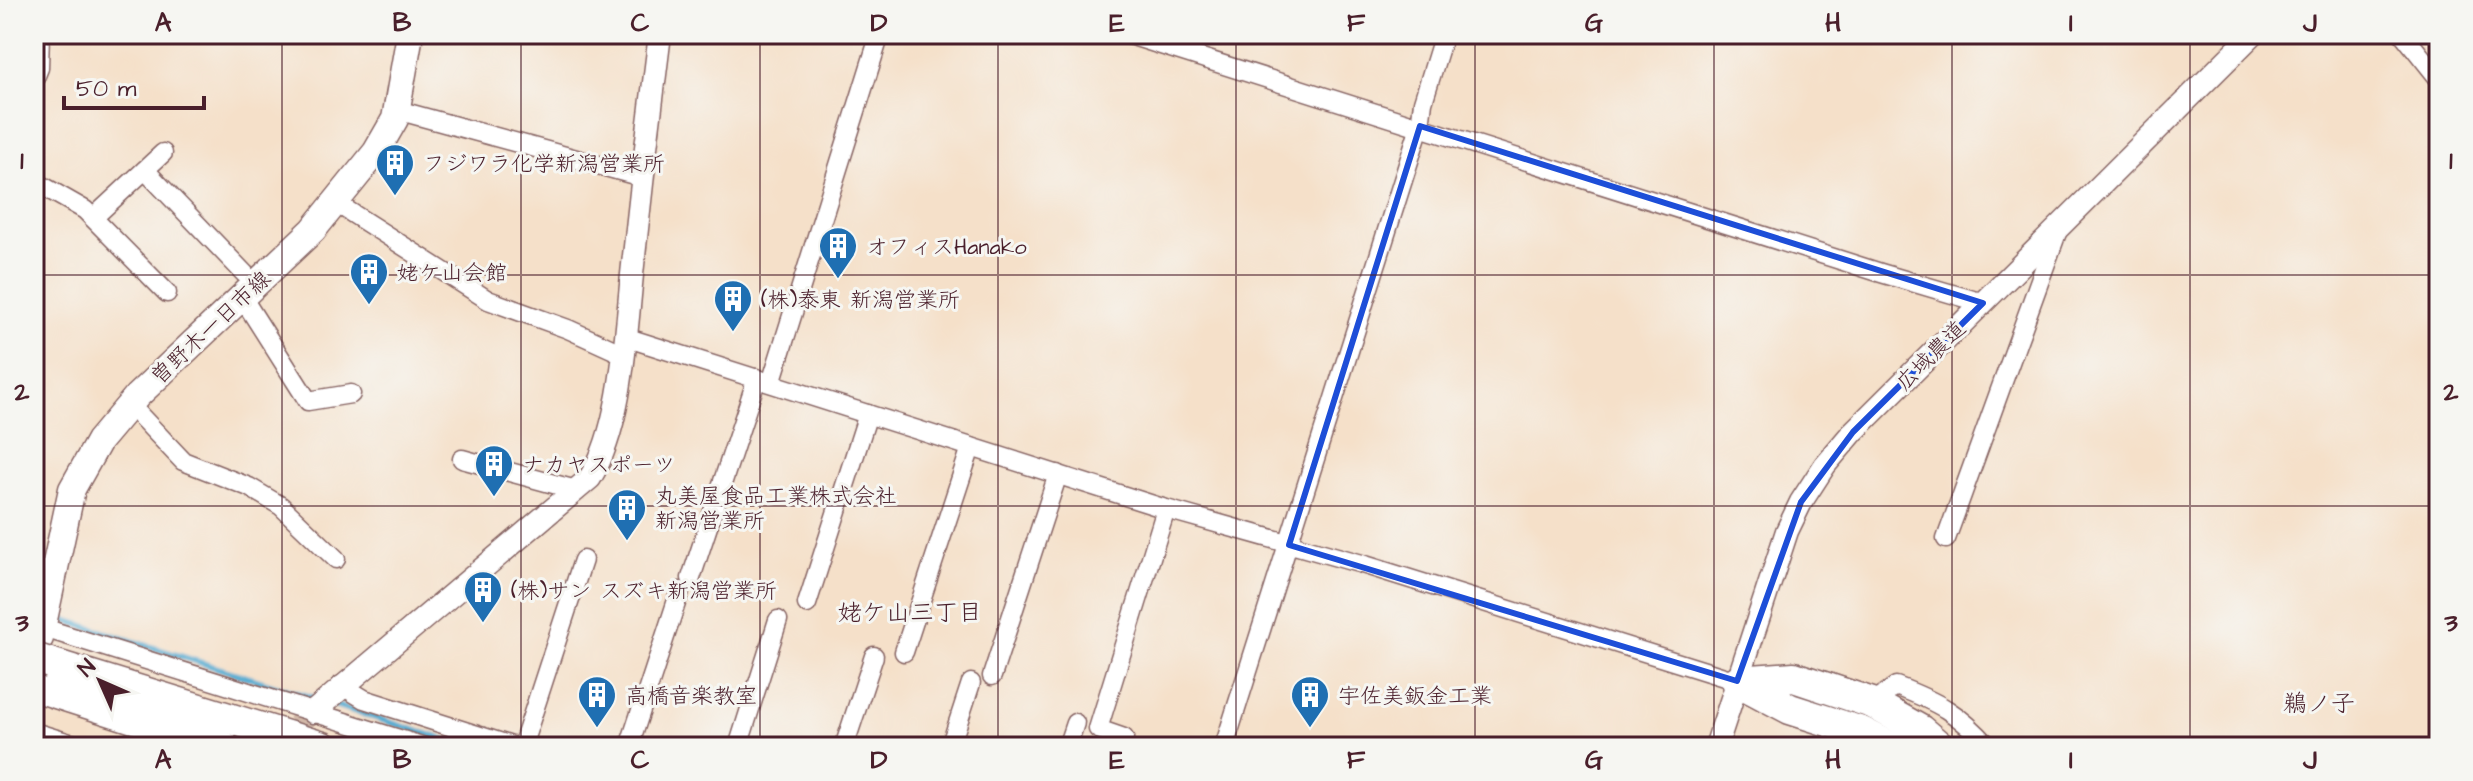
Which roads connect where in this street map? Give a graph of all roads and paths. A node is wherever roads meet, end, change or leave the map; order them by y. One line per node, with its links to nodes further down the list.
1 (40, 34): 10 (street)
2 (410, 34): 11 (main road, 曽野木一日市線)
3 (660, 34): 15 (street)
4 (880, 34): 24 (street)
5 (1126, 34): 12 (street)
6 (1444, 34): 12 (street)
7 (2253, 34): 19 (street, 広域農道)
8 (2403, 34): 9 (street)
9 (2439, 79)
10 (34, 80)
11 (397, 110): 15 (street); 17 (main road, 曽野木一日市線)
12 (1420, 126): 22 (street); 34 (street)
13 (163, 153): 14 (street)
14 (145, 170): 18 (street); 20 (street)
15 (642, 177): 23 (street)
16 (34, 181): 18 (street)
17 (336, 203): 20 (main road, 曽野木一日市線); 23 (street)
18 (93, 218): 21 (street)
19 (2059, 228): 22 (street, 広域農道); 33 (street)
20 (243, 286): 25 (street); 26 (main road, 曽野木一日市線)
21 (167, 293)
22 (1983, 303): 43 (street, 広域農道)
23 (624, 346): 24 (street); 31 (street)
24 (764, 381): 27 (street); 55 (street)
25 (351, 394)
26 (130, 405): 35 (street); 39 (main road, 曽野木一日市線)
27 (868, 414): 28 (street); 37 (street)
28 (971, 447): 30 (street); 40 (street)
29 (462, 459): 31 (street)
30 (1058, 474): 32 (street); 42 (street)
31 (576, 490): 46 (street)
32 (1166, 509): 34 (street); 60 (street)
33 (1946, 539)
34 (1289, 545): 43 (street); 61 (street)
35 (336, 559)
36 (583, 560): 54 (street)
37 (807, 604)
38 (778, 620): 56 (street)
39 (41, 646): 46 (street); 50 (highway); 51 (highway)
40 (904, 652)
41 (874, 656): 57 (street)
42 (992, 676)
43 (1737, 681): 45 (highway); 62 (street, 広域農道); 63 (highway)
44 (971, 683): 58 (street)
45 (1884, 695): 64 (highway); 65 (street)
46 (325, 701): 52 (street); 53 (street)
47 (1075, 723): 59 (street)
48 (34, 732): 49 (street)
49 (83, 747)
50 (224, 747)
51 (323, 747)
52 (425, 747)
53 (515, 747)
54 (522, 747)
55 (629, 747)
56 (738, 747)
57 (844, 747)
58 (950, 747)
59 (1067, 747)
60 (1121, 747)
61 (1224, 747)
62 (1716, 747)
63 (1891, 747)
64 (1940, 747)
65 (1989, 747)

